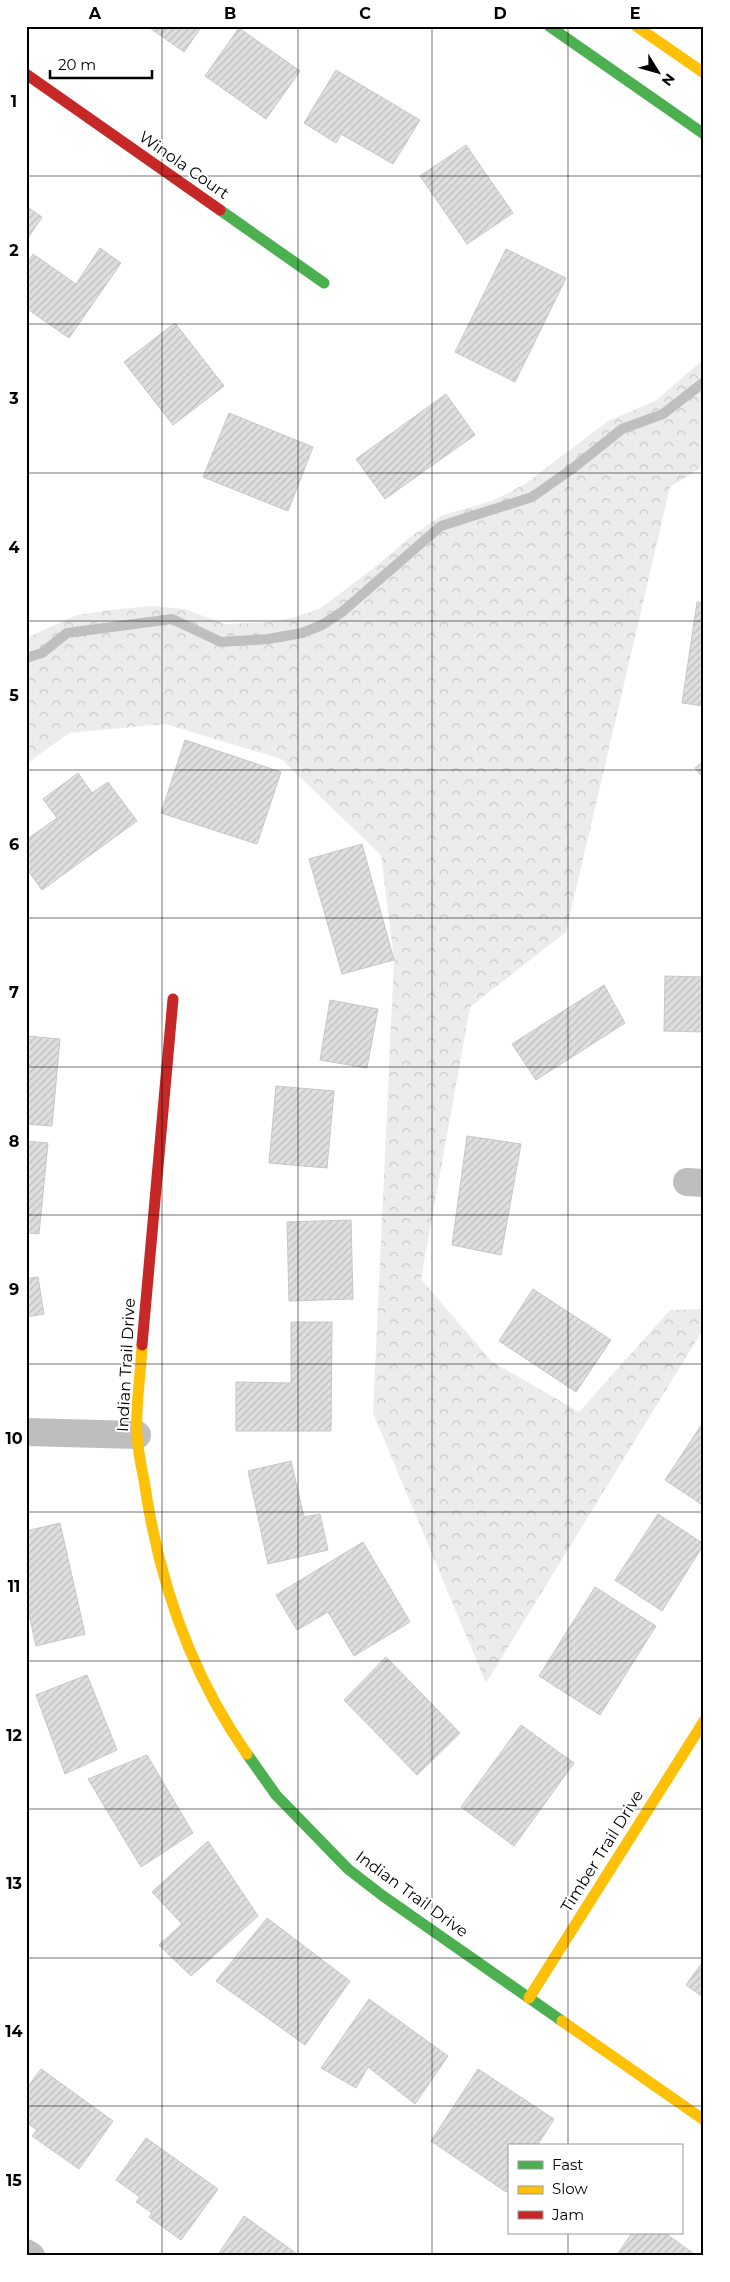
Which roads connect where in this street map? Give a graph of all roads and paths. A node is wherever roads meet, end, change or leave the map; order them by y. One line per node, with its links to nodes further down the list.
1 (549, 26): 5 (street)
2 (636, 26): 3 (street)
3 (704, 73)
4 (26, 74): 6 (street, Winola Court)
5 (704, 134)
6 (324, 283)
7 (173, 999): 9 (street, Indian Trail Drive)
8 (26, 1432): 9 (street)
9 (137, 1434): 11 (street, Indian Trail Drive)
10 (704, 1721): 11 (street, Timber Trail Drive)
11 (529, 1998): 12 (street, Indian Trail Drive)
12 (704, 2120)
13 (26, 2253): 14 (street)
14 (31, 2256)

